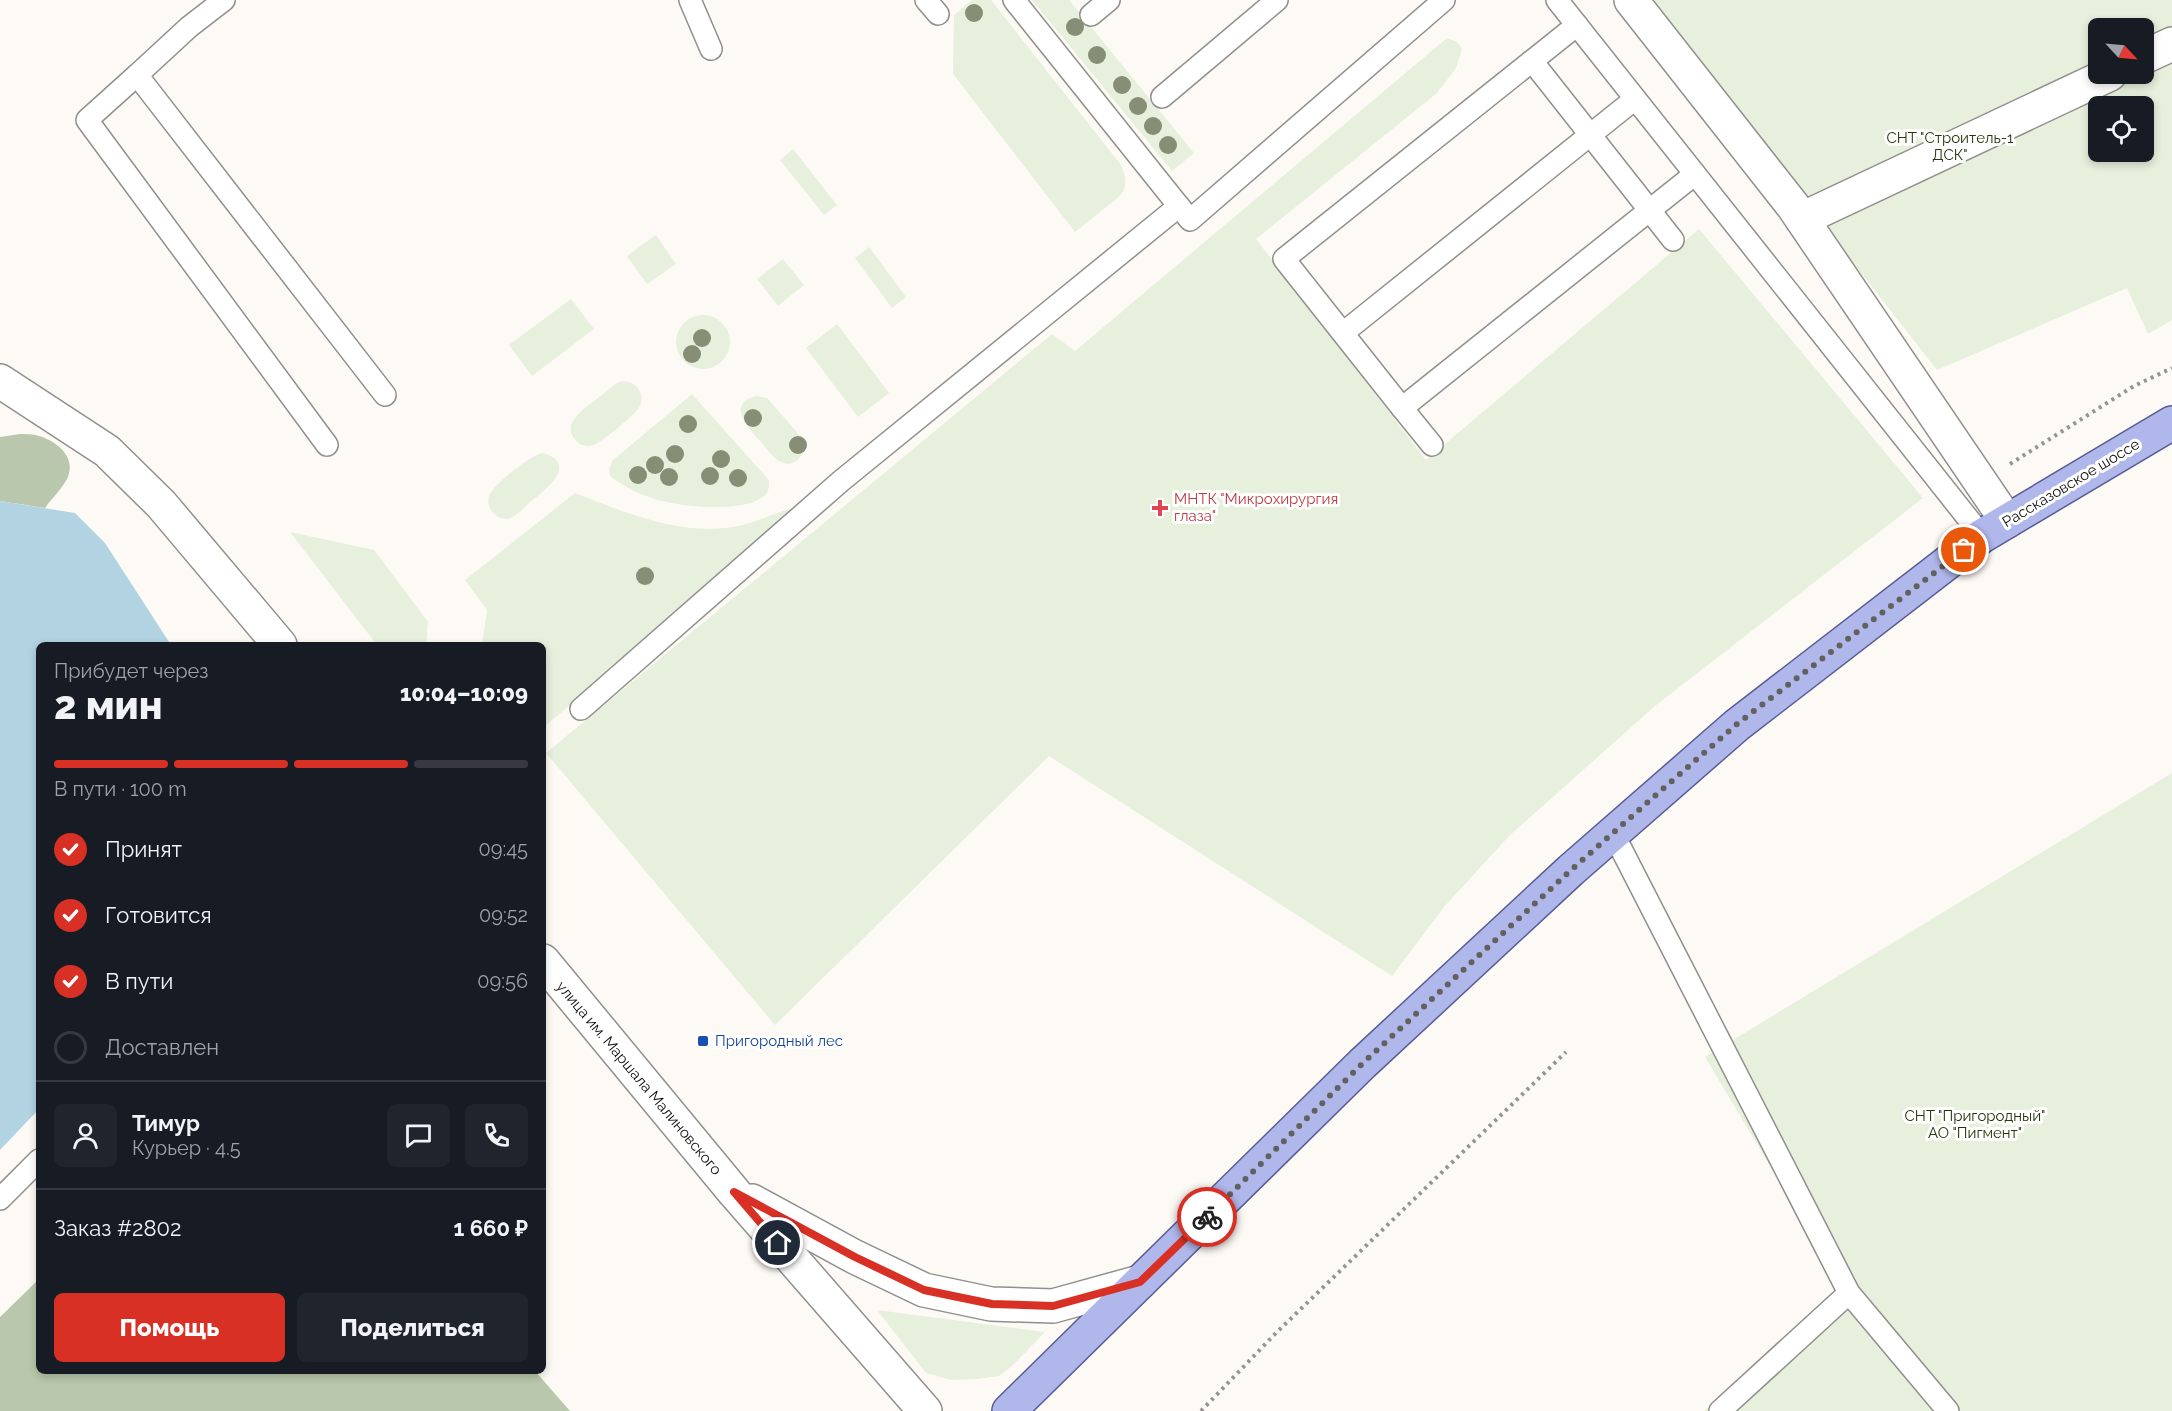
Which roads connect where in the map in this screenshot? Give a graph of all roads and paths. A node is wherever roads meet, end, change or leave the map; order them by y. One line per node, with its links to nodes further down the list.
1 (224, 0): 15 (lane)
2 (690, 0): 12 (lane)
3 (1014, 0): 21 (lane)
4 (1109, 0): 9 (lane)
5 (1277, 0): 17 (lane)
6 (1444, 0): 21 (lane)
7 (1557, 0): 10 (lane)
8 (1631, 0): 23 (street)
9 (1091, 15)
10 (1577, 25): 14 (lane); 18 (lane)
11 (2172, 44): 13 (street)
12 (711, 49)
13 (2154, 52)
14 (1532, 62): 19 (lane); 25 (lane)
15 (137, 75): 28 (lane); 31 (lane)
16 (2089, 84): 23 (street)
17 (1162, 97)
18 (1635, 99): 19 (lane); 20 (lane)
19 (1590, 135): 22 (lane); 25 (lane)
20 (1695, 174): 22 (lane); 34 (lane)
21 (1179, 206): 36 (lane)
22 (1649, 210): 24 (lane); 29 (lane)
23 (1802, 219): 33 (street)
24 (1673, 240)
25 (1343, 333): 29 (lane)
26 (2172, 368): 33 (path)
27 (0, 381): 35 (street)
28 (385, 395)
29 (1402, 408): 32 (lane)
30 (2172, 423): 34 (main road, Рассказовское шоссе)
31 (327, 445)
32 (1432, 445)
33 (1981, 483): 34 (street)
34 (1995, 529): 37 (main road, Рассказовское шоссе)
35 (277, 642)
36 (581, 709)
37 (1613, 833): 43 (main road, Рассказовское шоссе); 44 (lane)
38 (546, 965): 41 (street, улица им. Маршала Малиновского)
39 (1566, 1052): 47 (path)
40 (36, 1163): 42 (lane)
41 (734, 1192): 43 (street); 45 (street, улица им. Маршала Малиновского)
42 (0, 1199)
43 (1140, 1282): 46 (main road, Рассказовское шоссе)
44 (1849, 1293): 48 (lane); 49 (lane)
45 (925, 1411)
46 (1009, 1411)
47 (1201, 1411)
48 (1720, 1411)
49 (1948, 1411)

